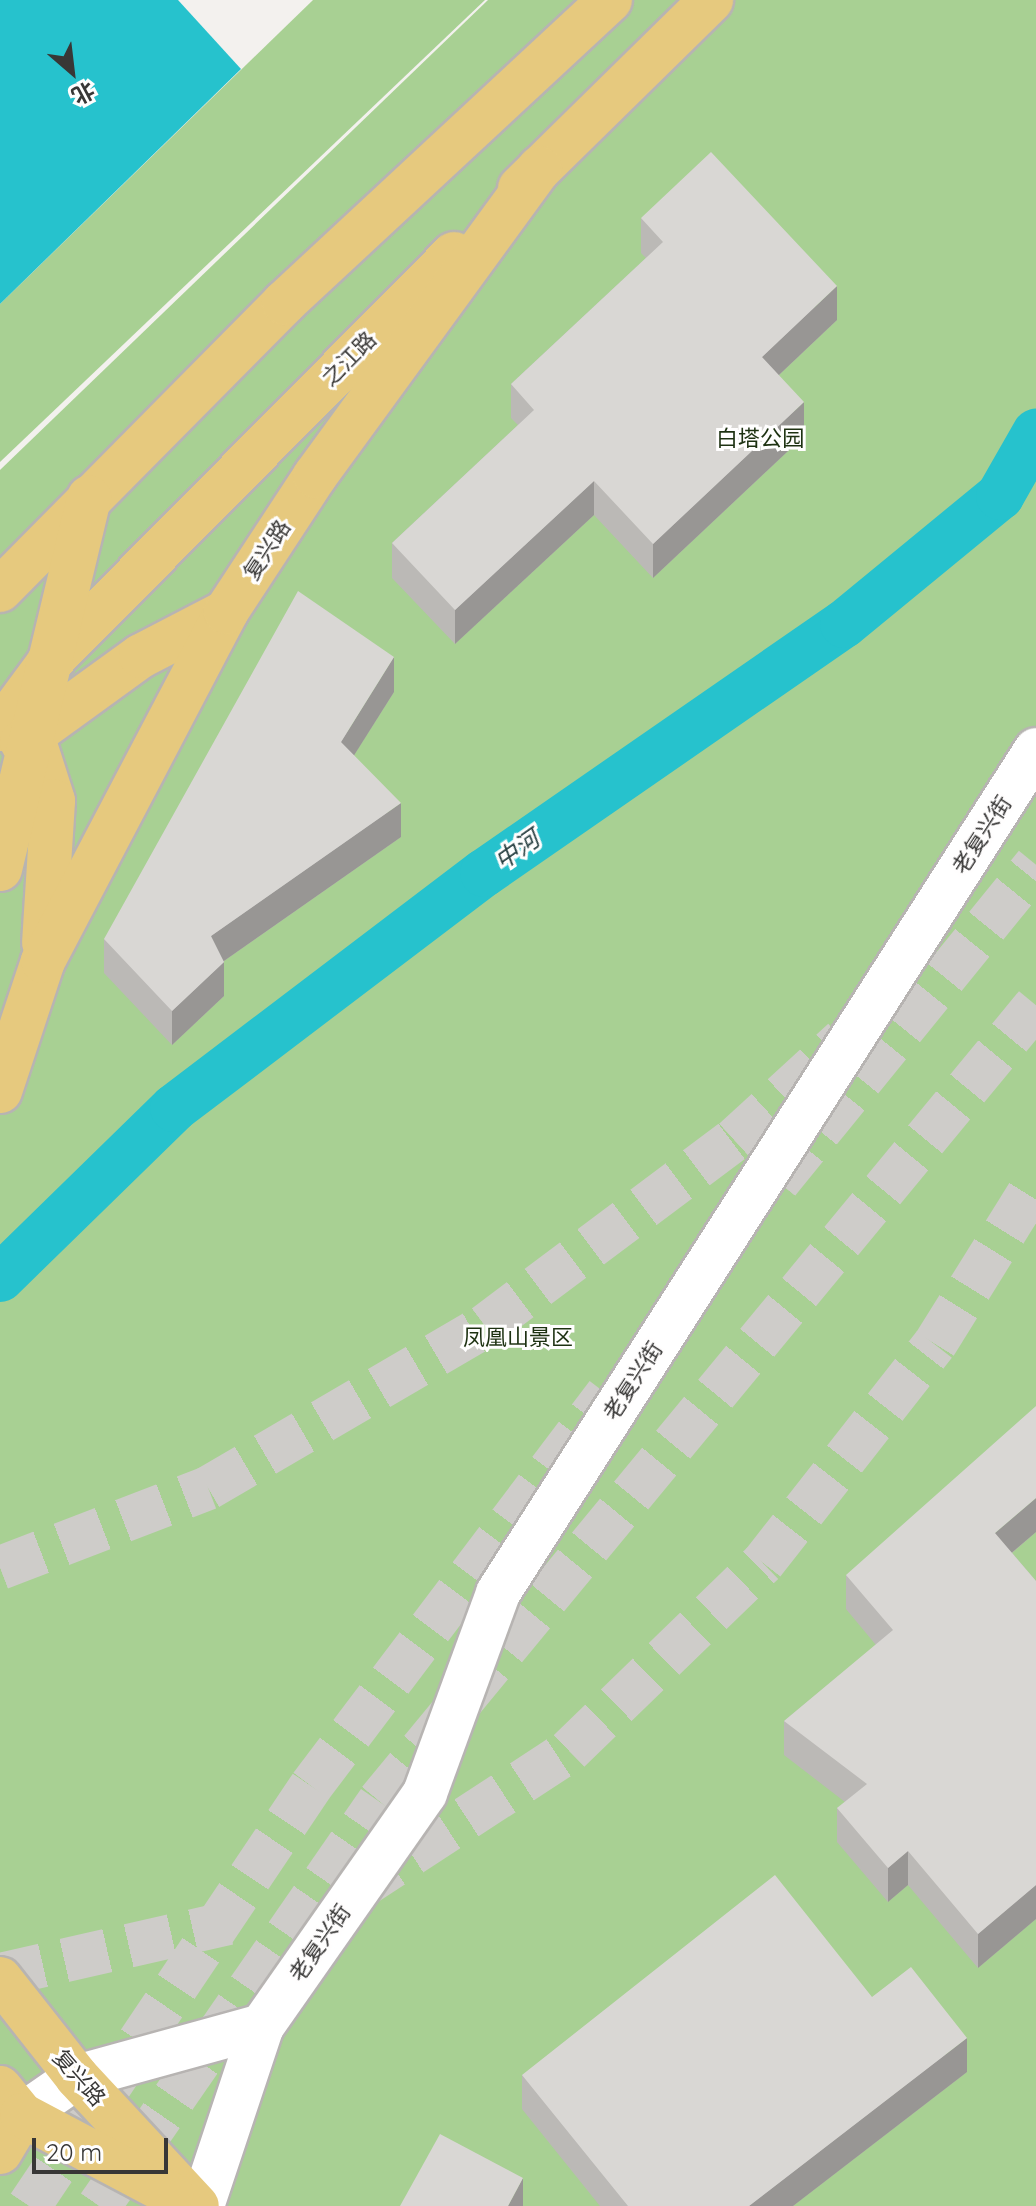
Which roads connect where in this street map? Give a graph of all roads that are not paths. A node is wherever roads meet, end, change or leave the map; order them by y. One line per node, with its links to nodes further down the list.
1 (610, 0): 4 (main road)
2 (711, 0): 3 (main road, 之江路)
3 (540, 168): 6 (main road, 复兴路); 7 (main road, 之江路)
4 (91, 491): 5 (main road); 7 (main road)
5 (0, 590)
6 (226, 612): 8 (main road); 12 (main road, 复兴路)
7 (48, 664): 8 (main road)
8 (11, 720): 10 (main road); 11 (main road); 12 (main road, 复兴路)
9 (1036, 750): 15 (street, 老复兴街)
10 (0, 763)
11 (0, 869)
12 (43, 961): 13 (main road, 复兴路)
13 (0, 1091)
14 (0, 1979): 16 (main road, 复兴路)
15 (262, 2026): 16 (street); 19 (street, 老复兴街)
16 (77, 2077): 17 (street); 19 (main road, 复兴路)
17 (11, 2102): 18 (main road); 19 (main road)
18 (0, 2152)
19 (197, 2206)

